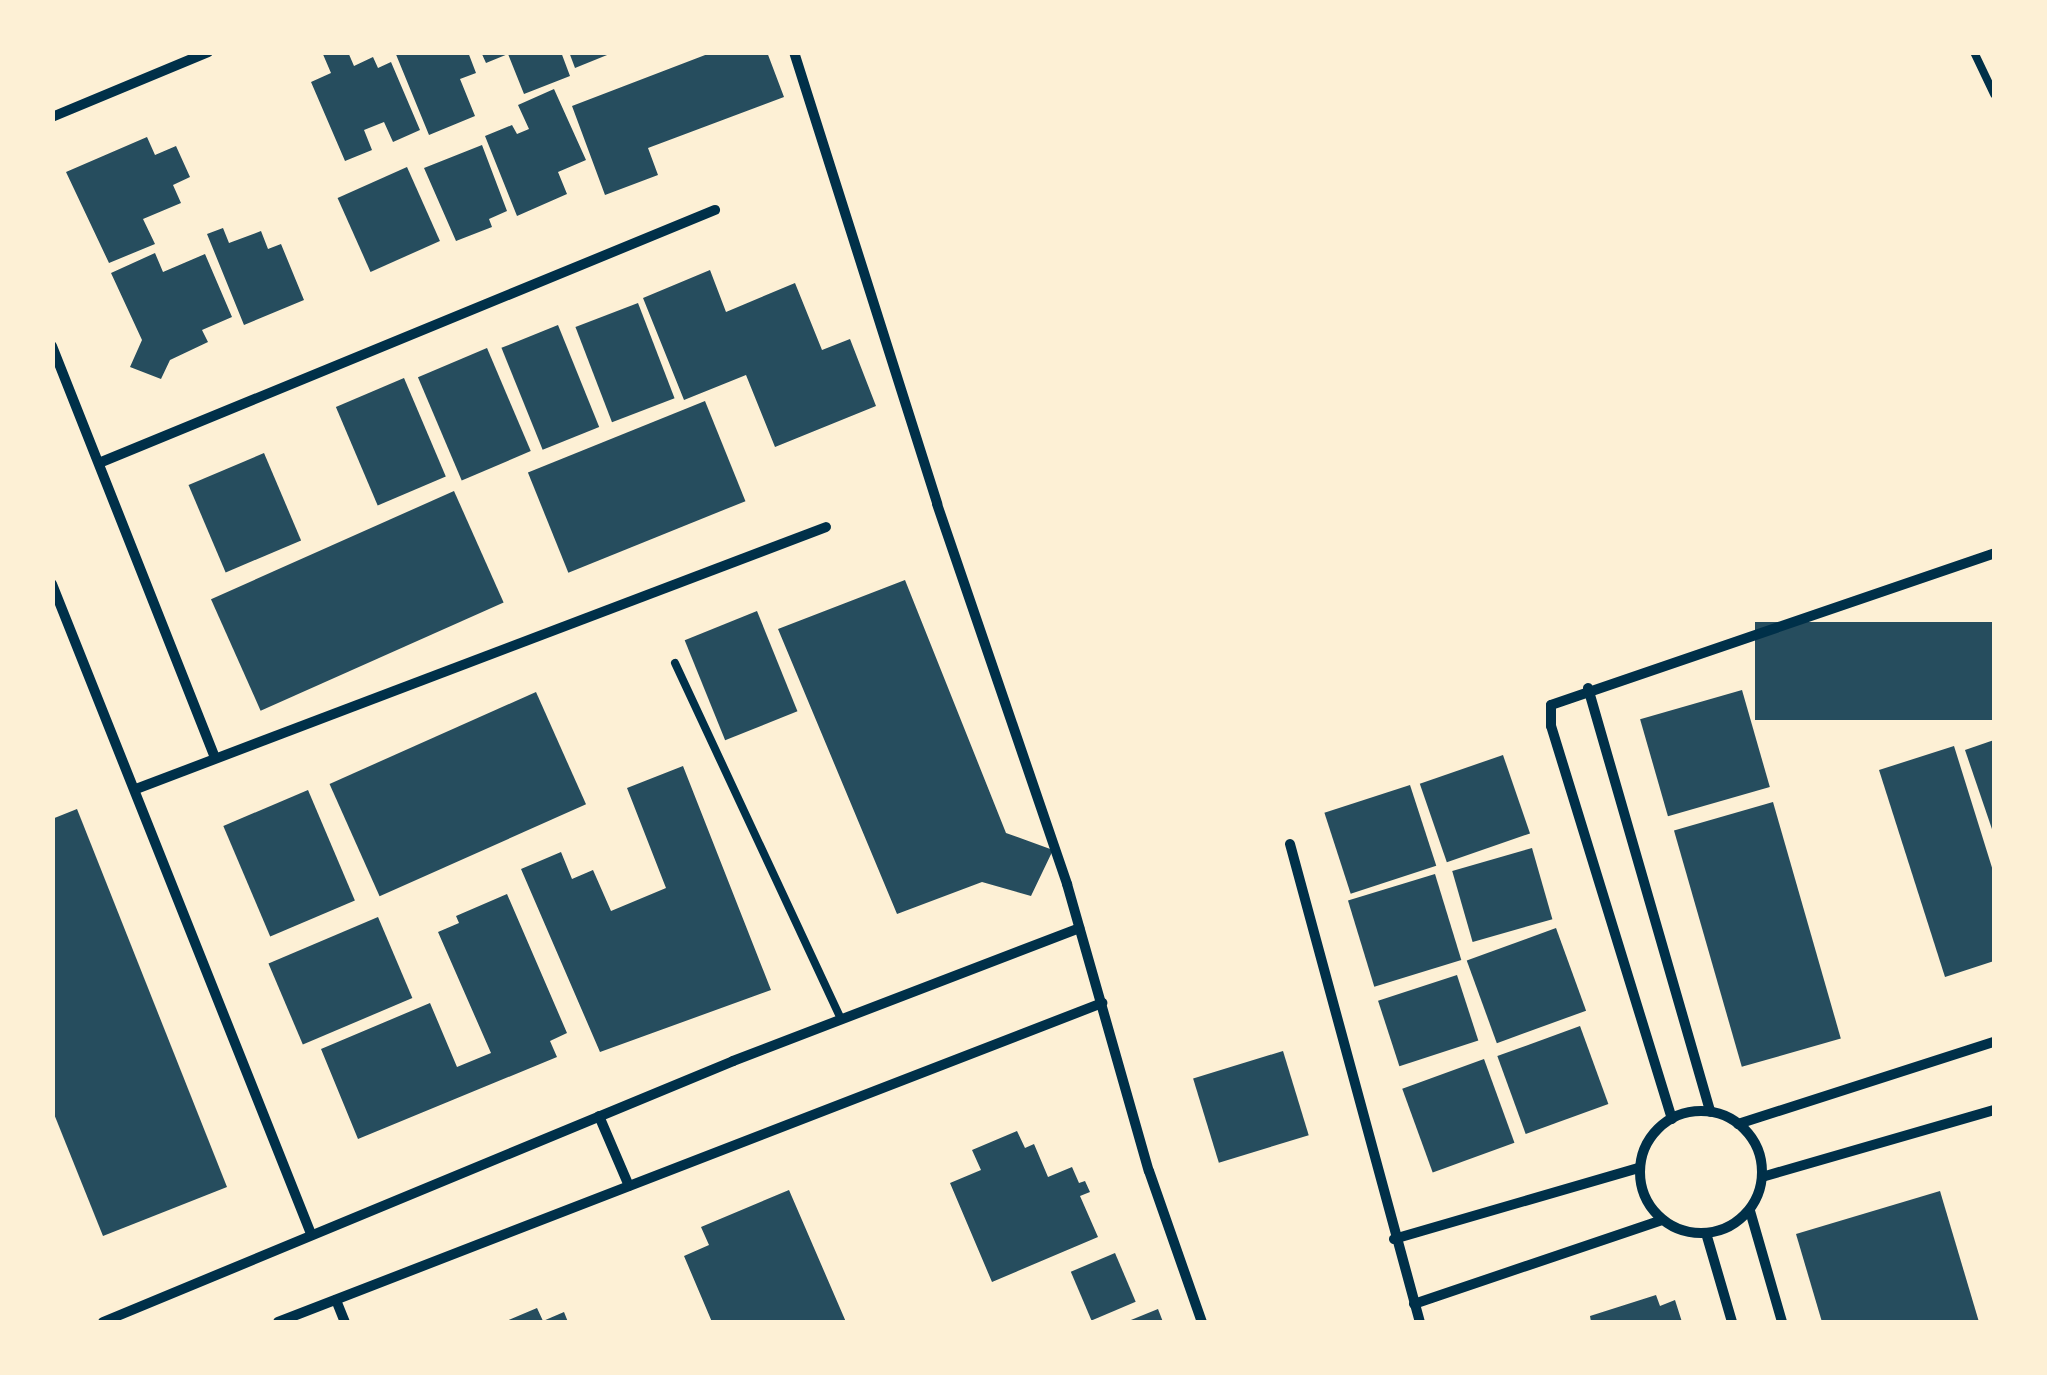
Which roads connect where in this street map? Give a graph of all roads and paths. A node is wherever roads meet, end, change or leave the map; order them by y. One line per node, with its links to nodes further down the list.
1 (208, 52): 5 (street)
2 (794, 52): 17 (street)
3 (1974, 52): 4 (lane)
4 (1994, 94)
5 (52, 117)
6 (715, 210): 8 (street)
7 (52, 346): 8 (street)
8 (99, 463): 14 (street)
9 (826, 527): 14 (street)
10 (1994, 553): 13 (street)
11 (52, 584): 15 (street)
12 (675, 663): 19 (lane)
13 (1588, 688): 22 (street); 24 (street)
14 (214, 758): 15 (street)
15 (136, 789): 31 (street)
16 (1290, 844): 33 (street)
17 (1079, 928): 18 (street); 19 (street)
18 (1102, 1003): 28 (street); 39 (street)
19 (841, 1018): 23 (street)
20 (1994, 1042): 25 (street)
21 (1994, 1110): 27 (street)
22 (1710, 1112): 24 (street); 25 (street)
23 (599, 1116): 28 (street); 31 (street)
24 (1672, 1119): 26 (street)
25 (1738, 1124): 27 (street)
26 (1639, 1168): 30 (street); 33 (street)
27 (1762, 1177): 29 (street)
28 (628, 1186): 34 (street)
29 (1750, 1210): 32 (street); 42 (street)
30 (1662, 1220): 32 (street); 35 (street)
31 (311, 1234): 36 (street)
32 (1706, 1234): 41 (street)
33 (1394, 1239): 35 (street)
34 (336, 1300): 37 (street); 38 (street)
35 (1414, 1304): 40 (street)
36 (103, 1322)
37 (278, 1322)
38 (345, 1322)
39 (1202, 1322)
40 (1420, 1322)
41 (1732, 1322)
42 (1782, 1322)

